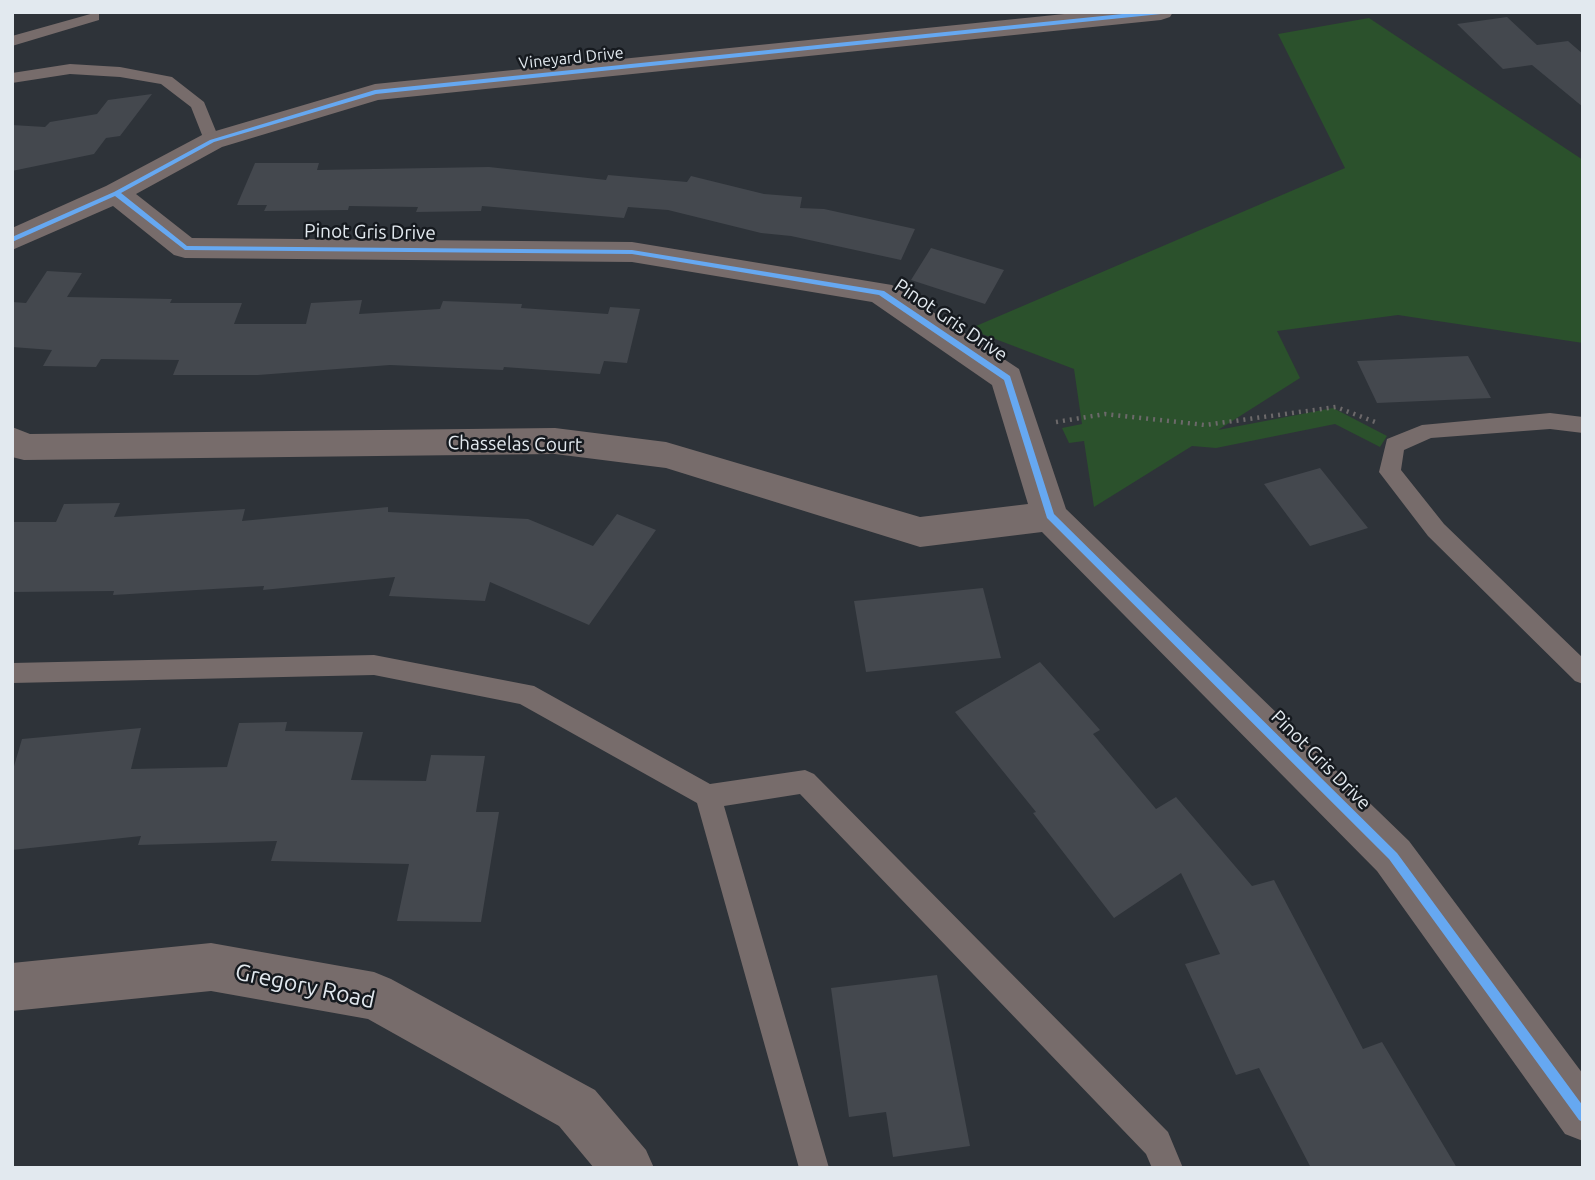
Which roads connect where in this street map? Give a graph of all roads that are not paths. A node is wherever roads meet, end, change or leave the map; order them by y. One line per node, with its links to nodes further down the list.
1 (1161, 12): 5 (street, Vineyard Drive)
2 (94, 17): 3 (lane)
3 (12, 41)
4 (12, 78): 5 (lane)
5 (212, 141): 6 (street, Vineyard Drive)
6 (116, 193): 7 (street, Vineyard Drive); 10 (street, Pinot Gris Drive)
7 (12, 240)
8 (1583, 425): 12 (lane)
9 (12, 440): 10 (street, Chasselas Court)
10 (1050, 516): 15 (street, Pinot Gris Drive)
11 (12, 673): 13 (lane)
12 (1583, 674)
13 (708, 796): 17 (lane); 18 (lane)
14 (12, 987): 16 (street, Gregory Road)
15 (1583, 1116)
16 (628, 1168)
17 (814, 1168)
18 (1168, 1168)

